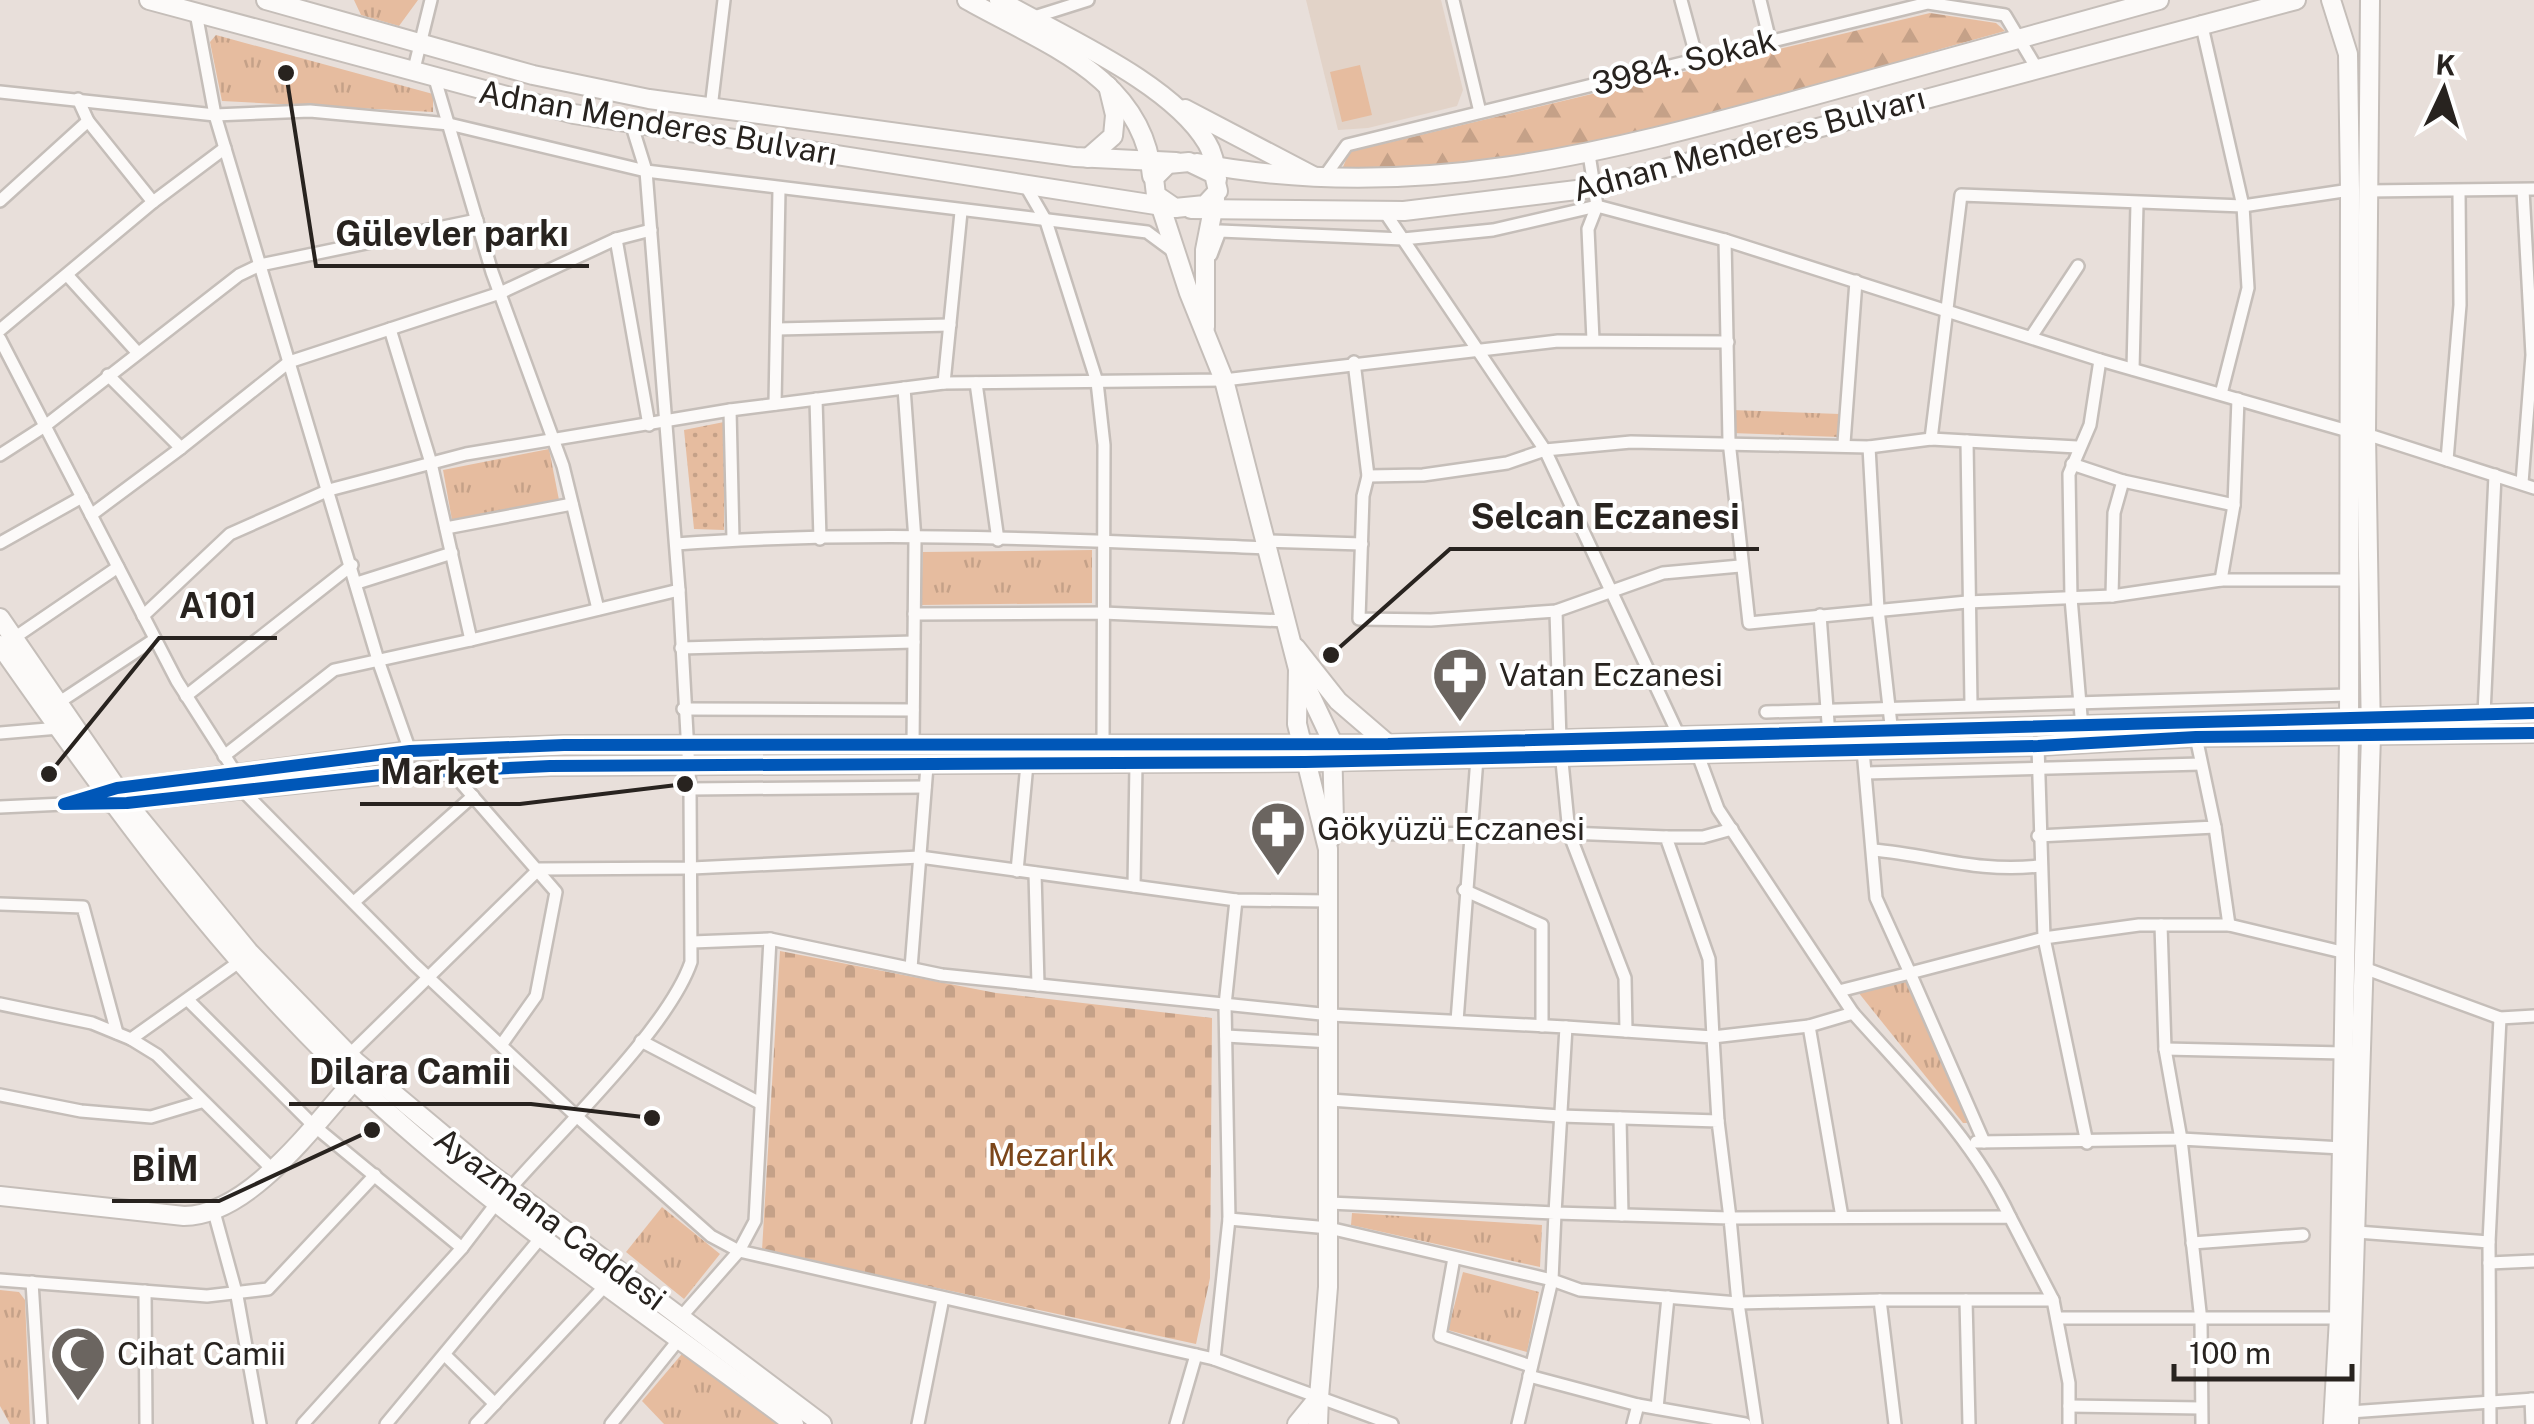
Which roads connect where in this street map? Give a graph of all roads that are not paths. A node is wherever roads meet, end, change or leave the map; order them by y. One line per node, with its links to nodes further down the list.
1 (149, 0): 16 (main road, Adnan Menderes Bulvarı)
2 (266, 0): 21 (main road, Adnan Menderes Bulvarı)
3 (432, 0): 21 (street)
4 (724, 0): 30 (street)
5 (967, 0): 18 (main road)
6 (998, 0): 18 (main road)
7 (1088, 0): 18 (street)
8 (1453, 0): 31 (street)
9 (1681, 0): 22 (street)
10 (1760, 0): 20 (street)
11 (2159, 0): 19 (main road, Adnan Menderes Bulvarı)
12 (2296, 0): 17 (main road, Adnan Menderes Bulvarı)
13 (2331, 0): 47 (main road)
14 (2370, 0): 47 (main road)
15 (1928, 1): 19 (street, 3984. Sokak); 20 (street, 3984. Sokak)
16 (196, 13): 24 (main road, Adnan Menderes Bulvarı); 32 (street)
17 (2201, 22): 23 (main road, Adnan Menderes Bulvarı); 54 (street)
18 (1025, 24): 26 (main road); 27 (main road)
19 (2021, 38): 23 (street, 3984. Sokak); 37 (main road, Adnan Menderes Bulvarı)
20 (1770, 41): 22 (street, 3984. Sokak)
21 (420, 44): 24 (street); 30 (main road, Adnan Menderes Bulvarı)
22 (1698, 59): 31 (street, 3984. Sokak)
23 (2036, 67): 49 (main road, Adnan Menderes Bulvarı)
24 (413, 73): 25 (main road, Adnan Menderes Bulvarı)
25 (435, 79): 34 (street); 35 (main road, Adnan Menderes Bulvarı)
26 (1106, 81): 38 (main road); 39 (main road)
27 (1152, 90): 42 (main road); 43 (main road)
28 (0, 92): 29 (street)
29 (78, 99): 32 (street); 33 (street)
30 (711, 108): 38 (main road, Adnan Menderes Bulvarı)
31 (1480, 112): 43 (street, 3984. Sokak)
32 (214, 114): 34 (street); 36 (street)
33 (88, 121): 51 (street); 52 (street)
34 (449, 124): 41 (street); 58 (street)
35 (632, 126): 41 (street); 44 (main road, Adnan Menderes Bulvarı)
36 (225, 148): 52 (street); 65 (street)
37 (1589, 154): 43 (main road, Adnan Menderes Bulvarı); 49 (street)
38 (1088, 158): 39 (main road, Adnan Menderes Bulvarı)
39 (1151, 162): 40 (main road, Adnan Menderes Bulvarı); 50 (main road)
40 (1176, 162): 42 (main road, Adnan Menderes Bulvarı); 50 (main road)
41 (646, 172): 46 (street); 60 (street)
42 (1212, 175): 43 (main road, Adnan Menderes Bulvarı); 50 (main road); 55 (main road)
43 (1322, 180)
44 (1024, 183): 50 (main road, Adnan Menderes Bulvarı); 59 (street)
45 (2529, 189): 48 (street); 118 (street)
46 (779, 190): 56 (street); 74 (street)
47 (2358, 191): 48 (street); 54 (street); 101 (main road)
48 (2459, 191): 112 (street)
49 (1596, 197): 57 (main road, Adnan Menderes Bulvarı); 61 (street); 63 (street); 79 (street)
50 (1167, 200): 55 (main road, Adnan Menderes Bulvarı); 64 (main road)
51 (0, 201)
52 (153, 202): 68 (street)
53 (2137, 204): 54 (street); 71 (street); 86 (street)
54 (2243, 206): 93 (street)
55 (1212, 210): 57 (main road, Adnan Menderes Bulvarı); 67 (main road)
56 (961, 212): 59 (street); 72 (street)
57 (1384, 212): 61 (street)
58 (477, 220): 65 (street); 70 (street)
59 (1046, 221): 64 (street); 89 (street)
60 (651, 230): 62 (street); 98 (street)
61 (1403, 239): 67 (street); 82 (street)
62 (616, 240): 70 (street); 100 (street)
63 (1725, 240): 69 (street); 80 (street)
64 (1178, 254): 76 (main road)
65 (260, 264): 81 (street); 84 (street)
66 (2078, 266): 77 (street)
67 (1205, 273): 76 (main road)
68 (68, 276): 75 (street); 81 (street)
69 (1856, 281): 71 (street); 106 (street)
70 (500, 293): 73 (street); 103 (street)
71 (1945, 310): 77 (street); 102 (street)
72 (950, 325): 74 (street); 90 (street)
73 (390, 329): 84 (street); 113 (street)
74 (777, 329): 96 (street)
75 (0, 330)
76 (1205, 332): 88 (main road)
77 (2031, 337): 83 (street)
78 (0, 339): 99 (street)
79 (1594, 340): 80 (street); 82 (street)
80 (1728, 342): 104 (street)
81 (137, 352): 87 (street)
82 (1480, 352): 85 (street); 110 (street)
83 (2100, 360): 86 (street); 108 (street)
84 (289, 362): 109 (street); 119 (street)
85 (1354, 362): 88 (street); 116 (street)
86 (2133, 369): 93 (street)
87 (108, 375): 99 (street); 109 (street)
88 (1224, 380): 89 (street); 132 (main road)
89 (1098, 382): 91 (street); 129 (street)
90 (944, 383): 91 (street); 92 (street)
91 (976, 383): 128 (street)
92 (904, 388): 94 (street); 127 (street)
93 (2221, 394): 95 (street)
94 (816, 399): 96 (street); 126 (street)
95 (2238, 399): 101 (street); 122 (street)
96 (776, 404): 97 (street)
97 (730, 410): 98 (street); 125 (street)
98 (666, 422): 100 (street); 131 (street)
99 (45, 426): 111 (street); 120 (street)
100 (649, 426): 103 (street)
101 (2357, 432): 112 (street); 139 (main road); 175 (main road)
102 (1932, 439): 105 (street); 107 (street)
103 (554, 441): 113 (street); 121 (street)
104 (1729, 441): 106 (street); 110 (street); 136 (street)
105 (1967, 441): 108 (street); 145 (street)
106 (1844, 443): 107 (street)
107 (1870, 447): 147 (street)
108 (2077, 447): 114 (street)
109 (182, 448): 123 (street)
110 (1545, 450): 116 (street); 141 (street)
111 (0, 456)
112 (2447, 460): 115 (street)
113 (431, 464): 119 (street); 124 (street)
114 (2072, 464): 117 (street); 144 (street)
115 (2495, 475): 118 (street); 174 (street)
116 (1368, 476): 133 (street)
117 (2123, 481): 122 (street); 143 (street)
118 (2528, 486)
119 (329, 490): 135 (street); 151 (street)
120 (82, 498): 123 (street); 130 (street)
121 (572, 504): 124 (street); 146 (street)
122 (2234, 505): 138 (street)
123 (91, 515): 137 (street)
124 (446, 528): 134 (street)
125 (733, 539): 126 (street); 131 (street)
126 (820, 539): 127 (street)
127 (915, 540): 128 (street); 150 (street)
128 (998, 540): 129 (street)
129 (1104, 542): 132 (street); 149 (street)
130 (0, 543)
131 (676, 544): 142 (street)
132 (1266, 544): 133 (street); 154 (main road)
133 (1362, 544): 148 (street)
134 (452, 554): 140 (street); 156 (street)
135 (352, 564): 140 (street); 163 (street)
136 (1740, 566): 141 (street); 152 (street)
137 (118, 567): 151 (street); 159 (street)
138 (2221, 580): 139 (street); 143 (street)
139 (2350, 580): 164 (main road)
140 (357, 583): 161 (street)
141 (1612, 589): 148 (street); 187 (street)
142 (679, 590): 146 (street); 160 (street)
143 (2112, 596): 144 (street)
144 (2070, 598): 145 (street); 165 (street)
145 (1967, 602): 147 (street); 167 (street)
146 (598, 609): 156 (street)
147 (1878, 609): 152 (street); 168 (street)
148 (1556, 611): 189 (street)
149 (1103, 613): 150 (street); 154 (street); 185 (street)
150 (914, 614): 157 (street)
151 (144, 616): 155 (street)
152 (1820, 616): 171 (street)
153 (0, 618): 159 (main road, Ayazmana Caddesi)
154 (1286, 621): 158 (main road)
155 (155, 639): 163 (street); 166 (street)
156 (471, 640): 161 (street)
157 (914, 642): 160 (street); 170 (street)
158 (1291, 642): 162 (main road); 186 (main road)
159 (4, 645): 166 (main road, Ayazmana Caddesi); 176 (main road, Ayazmana Caddesi)
160 (682, 648): 169 (street)
161 (378, 660): 192 (street); 195 (street)
162 (1298, 668): 193 (main road); 194 (main road)
163 (186, 696): 195 (street)
164 (2350, 696): 165 (street); 178 (main road)
165 (2080, 700): 167 (street); 177 (street)
166 (58, 702): 209 (main road, Ayazmana Caddesi)
167 (1971, 704): 168 (street)
168 (1889, 708): 171 (street); 181 (street)
169 (684, 710): 170 (street); 196 (street)
170 (914, 710): 184 (street)
171 (1827, 710): 172 (street); 183 (street)
172 (1766, 712)
173 (2534, 713): 174 (main road)
174 (2484, 714): 175 (main road)
175 (2371, 727): 178 (main road); 180 (main road); 239 (main road)
176 (59, 728): 179 (street); 209 (main road, Ayazmana Caddesi)
177 (2082, 728): 178 (main road); 181 (main road)
178 (2349, 729): 182 (main road); 236 (main road)
179 (0, 732)
180 (2534, 732)
181 (1892, 734): 183 (main road)
182 (2196, 737): 188 (main road); 200 (street)
183 (1829, 743): 187 (main road); 191 (main road)
184 (913, 744): 185 (main road); 196 (main road)
185 (1103, 744): 194 (main road)
186 (1388, 744): 189 (main road); 193 (main road)
187 (1689, 746): 189 (main road); 212 (street)
188 (2038, 746): 191 (main road); 202 (street)
189 (1561, 749): 197 (main road); 213 (street)
190 (440, 750): 192 (main road); 196 (main road); 203 (street)
191 (1863, 750): 204 (street)
192 (410, 751): 205 (main road)
193 (1333, 751): 194 (main road); 197 (main road); 217 (main road)
194 (1303, 753): 199 (main road); 217 (main road)
195 (224, 756): 205 (street)
196 (687, 756): 201 (main road); 203 (main road); 207 (street)
197 (1477, 758): 214 (street)
198 (1027, 764): 199 (main road); 201 (main road); 223 (street)
199 (1136, 764): 225 (street)
200 (2201, 764): 202 (street); 211 (street)
201 (927, 766): 206 (street)
202 (2038, 768): 204 (street); 215 (street)
203 (450, 770): 205 (main road); 208 (street)
204 (1866, 773): 218 (street)
205 (240, 783): 209 (main road); 229 (street)
206 (925, 788): 207 (street); 219 (street)
207 (690, 789): 221 (street)
208 (473, 796): 222 (street); 229 (street)
209 (114, 797): 210 (street); 237 (main road, Ayazmana Caddesi); 265 (main road, Ayazmana Caddesi)
210 (0, 807)
211 (2215, 827): 215 (street); 232 (street)
212 (1732, 829): 216 (street); 243 (street)
213 (1569, 833): 214 (street); 216 (street); 255 (street)
214 (1474, 834): 217 (street); 226 (street)
215 (2038, 836): 220 (street)
216 (1666, 837): 258 (street)
217 (1330, 841): 228 (main road)
218 (1873, 850): 220 (street); 240 (street)
219 (920, 858): 221 (street); 223 (street); 238 (street)
220 (2039, 866): 233 (street)
221 (692, 868): 222 (street); 235 (street)
222 (539, 869): 241 (street); 262 (street)
223 (1017, 870): 224 (street)
224 (1036, 873): 225 (street); 242 (street)
225 (1134, 886): 227 (street)
226 (1464, 890): 251 (street); 252 (street)
227 (1236, 900): 228 (street); 246 (street)
228 (1329, 901): 248 (main road)
229 (354, 902): 241 (street)
230 (0, 904): 256 (street)
231 (2161, 925): 232 (street); 233 (street); 263 (street)
232 (2229, 925): 236 (street)
233 (2044, 938): 240 (street); 279 (street)
234 (770, 939): 235 (street); 238 (street); 270 (street)
235 (692, 942): 260 (street)
236 (2346, 953): 264 (main road)
237 (238, 962): 244 (street); 265 (main road, Ayazmana Caddesi)
238 (912, 968): 242 (street)
239 (2364, 968): 250 (street); 294 (main road)
240 (1910, 974): 243 (street); 278 (street)
241 (427, 976): 262 (street); 265 (street)
242 (1038, 985): 246 (street)
243 (1839, 991): 247 (street)
244 (188, 1000): 259 (street); 275 (street)
245 (0, 1004): 256 (street)
246 (1225, 1005): 248 (street); 257 (street)
247 (1853, 1013): 253 (street); 277 (street)
248 (1331, 1015): 251 (street); 261 (main road)
249 (2534, 1016): 250 (street)
250 (2500, 1018): 298 (street)
251 (1458, 1022): 252 (street)
252 (1542, 1026): 254 (street)
253 (1809, 1026): 258 (street); 289 (street)
254 (1566, 1027): 255 (street); 272 (street)
255 (1626, 1030): 258 (street)
256 (117, 1033): 259 (street)
257 (1226, 1036): 261 (street); 292 (street)
258 (1712, 1036): 274 (street)
259 (131, 1039): 269 (street)
260 (641, 1041): 270 (street); 271 (street)
261 (1331, 1042): 268 (main road)
262 (502, 1044): 271 (street)
263 (2165, 1049): 264 (street); 276 (street)
264 (2344, 1053): 280 (main road)
265 (344, 1060): 266 (main road, Ayazmana Caddesi)
266 (359, 1075): 275 (main road); 283 (main road, Ayazmana Caddesi)
267 (0, 1096): 269 (street)
268 (1330, 1100): 272 (street); 285 (main road)
269 (201, 1102): 281 (street)
270 (760, 1103): 300 (street)
271 (574, 1114): 283 (street); 300 (street)
272 (1560, 1116): 273 (street); 287 (street)
273 (1620, 1118): 274 (street); 288 (street)
274 (1718, 1121): 291 (street)
275 (313, 1125): 281 (main road); 282 (street)
276 (2181, 1139): 279 (street); 280 (street); 297 (street)
277 (1964, 1142): 278 (street); 290 (street)
278 (1984, 1142): 279 (street)
279 (2087, 1143)
280 (2342, 1148): 318 (main road)
281 (272, 1169): 286 (main road)
282 (375, 1175): 299 (street); 309 (street)
283 (504, 1195): 295 (main road, Ayazmana Caddesi); 299 (street); 304 (main road, Ayazmana Caddesi)
284 (0, 1196): 286 (main road)
285 (1329, 1203): 287 (street); 293 (main road)
286 (214, 1212): 309 (street)
287 (1555, 1214): 288 (street); 306 (street)
288 (1622, 1215): 291 (street)
289 (1842, 1217): 290 (street); 291 (street)
290 (2010, 1217): 314 (street)
291 (1730, 1218): 315 (street)
292 (1229, 1219): 293 (street); 324 (street)
293 (1328, 1228): 301 (street); 326 (main road)
294 (2357, 1232): 298 (street); 318 (main road)
295 (544, 1235): 304 (main road, Ayazmana Caddesi); 323 (street)
296 (2304, 1235): 297 (street)
297 (2192, 1242): 319 (street)
298 (2489, 1242): 303 (street)
299 (462, 1248): 338 (street)
300 (739, 1251): 311 (street); 316 (street)
301 (1454, 1258): 306 (street); 325 (street)
302 (2534, 1261): 303 (street)
303 (2489, 1262): 328 (street)
304 (614, 1278): 316 (main road, Ayazmana Caddesi); 320 (main road, Ayazmana Caddesi); 329 (street)
305 (0, 1280): 307 (street)
306 (1552, 1280): 310 (street); 325 (street)
307 (32, 1282): 308 (street); 335 (street)
308 (145, 1291): 309 (street); 336 (street)
309 (236, 1296): 337 (street)
310 (1668, 1297): 315 (street); 332 (street)
311 (942, 1298): 322 (street); 344 (street)
312 (1880, 1300): 313 (street); 315 (street); 353 (street)
313 (1966, 1300): 314 (street); 354 (street)
314 (2054, 1300): 317 (street)
315 (1738, 1302): 352 (street)
316 (680, 1318): 321 (main road, Ayazmana Caddesi)
317 (2057, 1318): 319 (street); 331 (street)
318 (2348, 1318): 319 (street); 334 (main road); 357 (main road)
319 (2201, 1320): 333 (street)
320 (680, 1338): 321 (main road, Ayazmana Caddesi); 341 (street)
321 (703, 1345): 342 (main road, Ayazmana Caddesi); 343 (main road, Ayazmana Caddesi)
322 (1196, 1355): 324 (street); 345 (street)
323 (446, 1356): 329 (street); 339 (street)
324 (1214, 1360): 326 (street)
325 (1530, 1371): 330 (street); 349 (street)
326 (1319, 1398): 346 (main road); 347 (main road); 348 (street)
327 (2533, 1399): 328 (street); 359 (street)
328 (2490, 1403): 334 (street); 358 (street)
329 (495, 1404): 340 (street)
330 (1638, 1405): 332 (street); 350 (street)
331 (2069, 1406): 333 (street); 355 (street)
332 (1657, 1408): 351 (street)
333 (2201, 1408): 356 (street)
334 (2350, 1418)
335 (41, 1424)
336 (146, 1424)
337 (260, 1424)
338 (304, 1424)
339 (386, 1424)
340 (476, 1424)
341 (611, 1424)
342 (794, 1424)
343 (822, 1424)
344 (918, 1424)
345 (1176, 1424)
346 (1297, 1424)
347 (1318, 1424)
348 (1392, 1424)
349 (1518, 1424)
350 (1633, 1424)
351 (1746, 1424)
352 (1756, 1424)
353 (1895, 1424)
354 (1969, 1424)
355 (2070, 1424)
356 (2202, 1424)
357 (2333, 1424)
358 (2490, 1424)
359 (2532, 1424)

